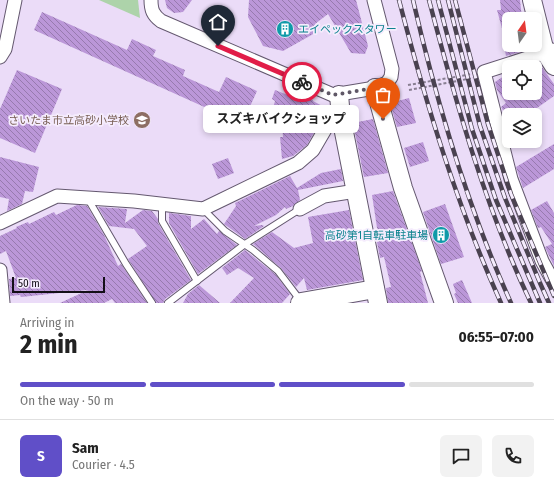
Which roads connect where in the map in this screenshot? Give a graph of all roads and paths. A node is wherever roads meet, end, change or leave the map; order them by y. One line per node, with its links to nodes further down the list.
1 (15, 0): 5 (street)
2 (151, 0): 11 (street)
3 (374, 0): 9 (street)
4 (532, 0): 6 (street)
5 (0, 56)
6 (551, 56): 7 (street)
7 (484, 74): 8 (path); 10 (path); 22 (street)
8 (408, 85)
9 (375, 88): 11 (street); 28 (street)
10 (409, 90)
11 (339, 94): 12 (street)
12 (342, 117): 13 (street); 16 (street)
13 (356, 191): 17 (street); 23 (street)
14 (87, 197): 15 (street); 18 (street); 26 (lane)
15 (162, 204): 16 (street); 21 (lane)
16 (203, 209): 19 (lane)
17 (300, 209): 19 (lane)
18 (0, 223)
19 (244, 244): 21 (lane); 24 (lane)
20 (0, 270): 25 (street)
21 (197, 281): 27 (lane)
22 (554, 283)
23 (377, 296): 24 (street)
24 (304, 302)
25 (3, 303)
26 (152, 303)
27 (168, 303)
28 (444, 303)

